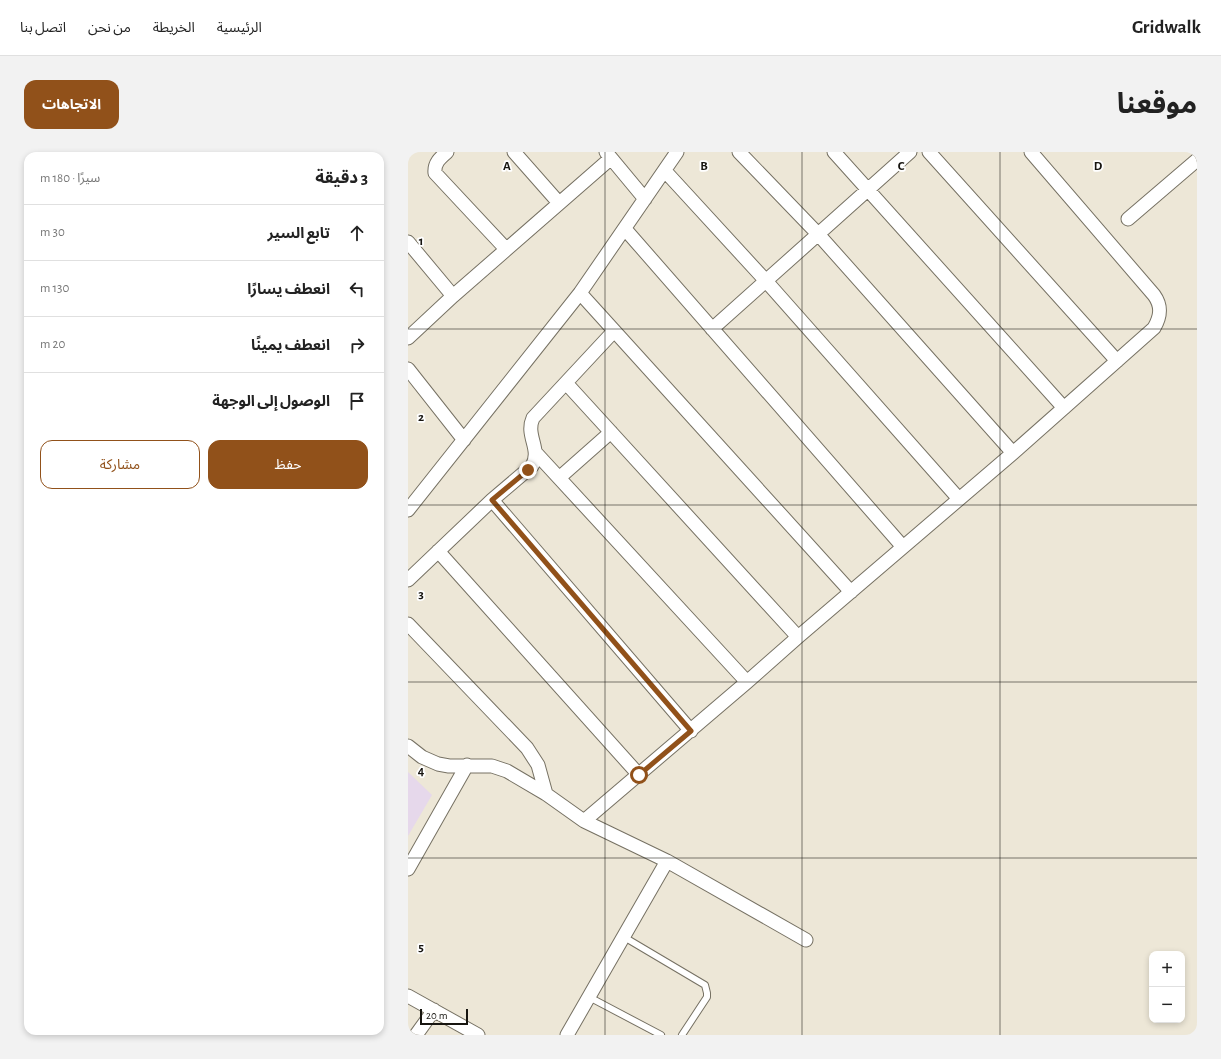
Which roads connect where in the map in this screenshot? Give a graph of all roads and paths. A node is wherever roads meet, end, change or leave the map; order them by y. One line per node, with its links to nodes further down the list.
1 (448, 152): 19 (street)
2 (514, 152): 14 (street)
3 (678, 152): 11 (street)
4 (739, 152): 17 (street)
5 (834, 152): 12 (street)
6 (910, 152): 12 (street)
7 (929, 152): 26 (street)
8 (1031, 152): 26 (street)
9 (608, 155): 13 (street); 14 (street)
10 (1197, 160): 15 (street)
11 (666, 171): 13 (street); 20 (street)
12 (868, 190): 17 (street); 29 (street)
13 (645, 199): 16 (street)
14 (559, 203): 19 (street)
15 (1128, 220)
16 (625, 229): 21 (street); 23 (street)
17 (818, 234): 20 (street); 33 (street)
18 (408, 242): 22 (street)
19 (506, 249): 22 (street)
20 (766, 281): 23 (street); 35 (street)
21 (580, 293): 24 (street); 31 (street)
22 (453, 296): 25 (street)
23 (712, 329): 38 (street)
24 (614, 331): 28 (street); 41 (street)
25 (408, 338)
26 (1117, 361): 29 (street)
27 (408, 369): 31 (street)
28 (566, 383): 30 (street); 32 (street)
29 (1064, 408): 33 (street)
30 (611, 432): 34 (street); 43 (street)
31 (464, 440): 37 (street)
32 (536, 453): 34 (street); 36 (street)
33 (1013, 453): 35 (street)
34 (559, 478): 44 (street)
35 (959, 499): 38 (street)
36 (492, 500): 39 (street); 45 (street)
37 (408, 510)
38 (903, 547): 41 (street)
39 (438, 551): 40 (street); 48 (street)
40 (408, 580)
41 (851, 592): 43 (street)
42 (408, 624): 49 (street)
43 (798, 637): 44 (street)
44 (747, 682): 45 (street)
45 (691, 731): 48 (street)
46 (408, 746): 47 (street)
47 (467, 765): 49 (street); 52 (street)
48 (639, 775): 50 (street)
49 (546, 794): 50 (street)
50 (584, 821): 51 (street)
51 (667, 861): 53 (street); 54 (street)
52 (408, 869)
53 (624, 937): 56 (street); 62 (lane)
54 (806, 940)
55 (408, 996): 57 (street)
56 (589, 997): 60 (street); 61 (lane)
57 (434, 1010): 58 (street); 59 (street)
58 (416, 1035)
59 (478, 1035)
60 (567, 1035)
61 (661, 1035)
62 (682, 1035)

